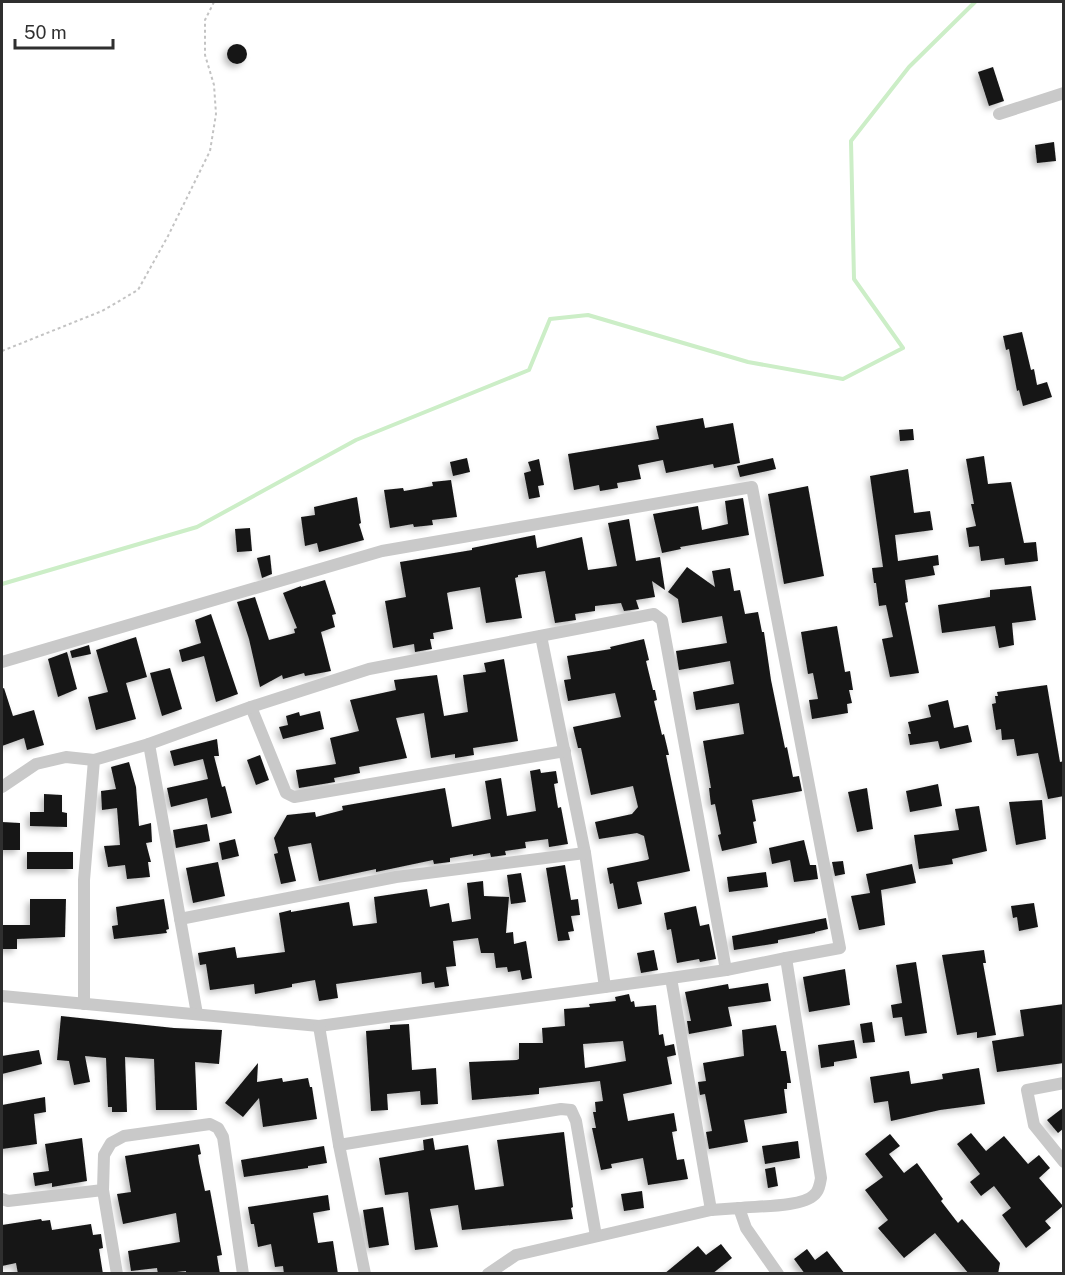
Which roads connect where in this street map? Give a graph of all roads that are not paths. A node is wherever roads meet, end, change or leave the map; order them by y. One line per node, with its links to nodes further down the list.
1 (1064, 93): 2 (street)
2 (999, 114)
3 (541, 636): 5 (street); 7 (street); 13 (street)
4 (2, 662): 12 (street)
5 (251, 707): 6 (street); 7 (street)
6 (149, 744): 8 (street); 11 (street)
7 (565, 751): 10 (street)
8 (93, 760): 9 (street); 17 (street)
9 (2, 787)
10 (585, 853): 11 (street); 15 (street)
11 (180, 919): 18 (street)
12 (786, 958): 13 (street); 25 (street)
13 (726, 970): 14 (street)
14 (671, 978): 15 (street); 26 (street)
15 (605, 987): 19 (street)
16 (2, 996): 17 (street)
17 (84, 1004): 18 (street)
18 (197, 1014): 19 (street)
19 (319, 1026): 21 (street)
20 (1064, 1083): 22 (street)
21 (339, 1145): 27 (street); 30 (street)
22 (1064, 1162)
23 (103, 1191): 24 (street); 28 (street); 29 (street)
24 (2, 1200)
25 (739, 1208): 26 (street); 32 (street)
26 (711, 1210): 27 (street)
27 (596, 1236): 31 (street)
28 (117, 1274)
29 (243, 1274)
30 (365, 1274)
31 (488, 1274)
32 (778, 1274)

